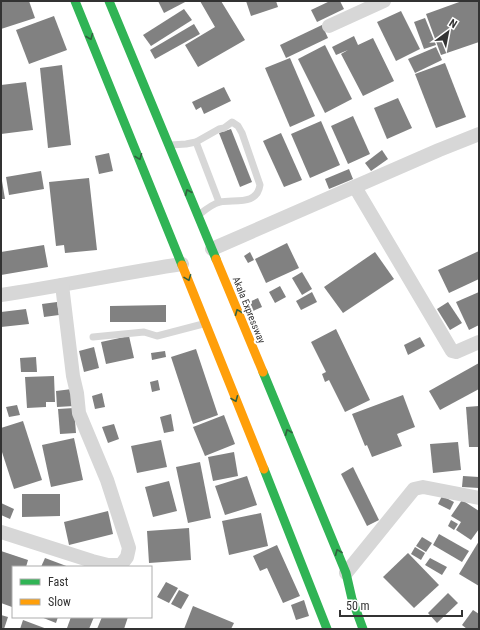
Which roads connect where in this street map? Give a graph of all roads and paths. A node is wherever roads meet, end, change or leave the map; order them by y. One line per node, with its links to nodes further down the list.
1 (75, 1): 12 (main road, one-way to 12)
2 (109, 1): 7 (main road, Akala Expressway)
3 (384, 1): 4 (street)
4 (330, 26)
5 (479, 134): 8 (street)
6 (196, 142): 7 (lane); 9 (lane); 9 (lane)
7 (169, 145): 10 (main road, Akala Expressway, one-way to 7)
8 (355, 187): 11 (street); 17 (street)
9 (219, 202): 10 (lane)
10 (198, 215): 11 (main road, Akala Expressway)
11 (212, 249): 20 (main road, Akala Expressway, one-way to 11)
12 (182, 264): 13 (street); 15 (main road, one-way to 15)
13 (62, 286): 14 (street); 19 (street)
14 (1, 295)
15 (205, 324): 16 (lane); 21 (main road, one-way to 21)
16 (93, 338)
17 (479, 342)
18 (479, 498): 20 (street)
19 (1, 532)
20 (346, 573): 22 (main road, Akala Expressway)
21 (327, 629)
22 (363, 629)

